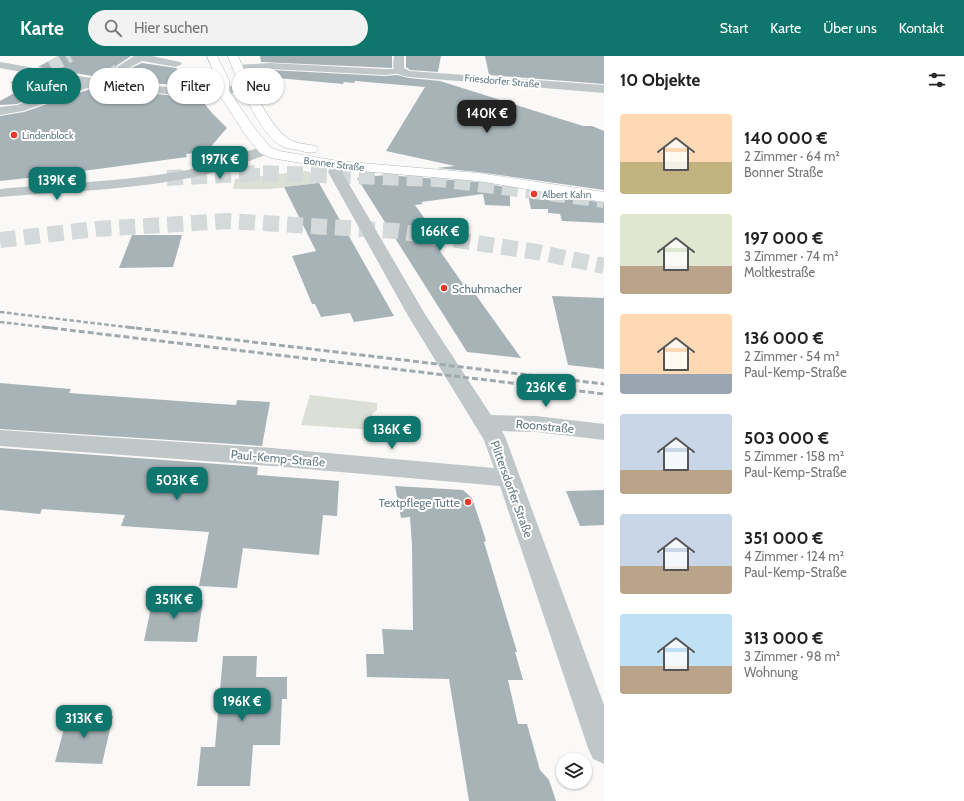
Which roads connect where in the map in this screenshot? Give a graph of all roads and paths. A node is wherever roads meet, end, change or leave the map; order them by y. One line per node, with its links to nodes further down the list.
1 (140, 56): 5 (street); 7 (street)
2 (212, 56): 8 (main road)
3 (233, 56): 9 (main road)
4 (399, 56): 10 (street)
5 (176, 64)
6 (0, 65): 11 (street)
7 (123, 67)
8 (218, 68)
9 (237, 68): 10 (street, Friesdorfer Straße)
10 (400, 71): 13 (street, Friesdorfer Straße)
11 (89, 76)
12 (89, 83): 16 (street)
13 (604, 89)
14 (224, 92): 18 (main road)
15 (257, 104): 17 (main road)
16 (2, 116)
17 (282, 141): 18 (main road); 20 (main road, Bonner Straße)
18 (265, 150): 19 (main road, Bonner Straße); 21 (street)
19 (338, 165): 20 (main road, Bonner Straße); 23 (street, Plittersdorfer Straße)
20 (478, 177): 22 (main road, Bonner Straße)
21 (0, 193)
22 (604, 196)
23 (485, 423): 24 (street, Roonstraße); 26 (street, Plittersdorfer Straße)
24 (604, 432)
25 (0, 438): 26 (street, Paul-Kemp-Straße)
26 (508, 478): 27 (street, Plittersdorfer Straße)
27 (604, 748)

